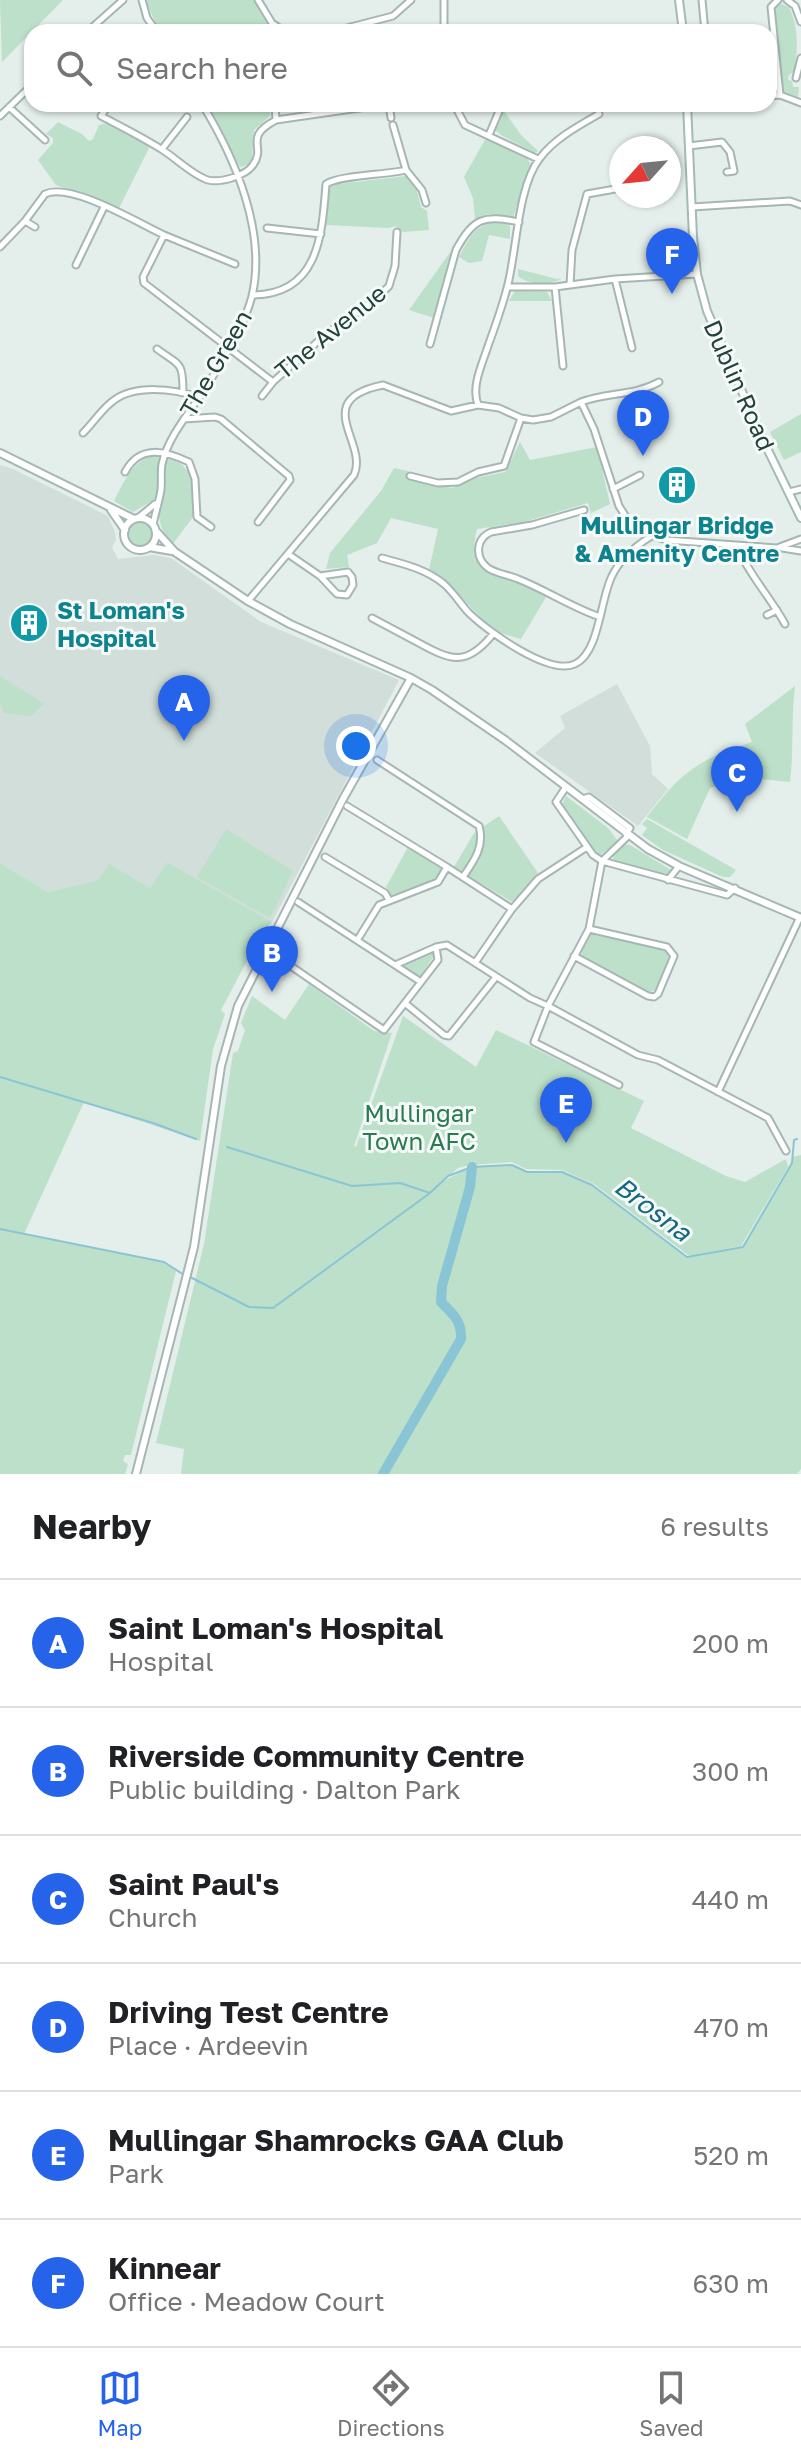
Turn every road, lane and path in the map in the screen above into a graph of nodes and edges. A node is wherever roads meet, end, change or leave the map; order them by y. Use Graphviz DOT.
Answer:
graph roads {
  1 [pos="123,0"];
  2 [pos="142,0"];
  3 [pos="258,0"];
  4 [pos="411,0"];
  5 [pos="444,0"];
  6 [pos="679,0"];
  7 [pos="702,0"];
  8 [pos="778,0"];
  9 [pos="787,0"];
  10 [pos="801,22"];
  11 [pos="96,24"];
  12 [pos="151,24"];
  13 [pos="273,24"];
  14 [pos="362,24"];
  15 [pos="444,24"];
  16 [pos="682,24"];
  17 [pos="704,24"];
  18 [pos="773,24"];
  19 [pos="801,58"];
  20 [pos="777,66"];
  21 [pos="796,78"];
  22 [pos="24,93"];
  23 [pos="777,95"];
  24 [pos="780,95"];
  25 [pos="801,103"];
  26 [pos="9,107"];
  27 [pos="104,112"];
  28 [pos="206,112"];
  29 [pos="276,112"];
  30 [pos="332,112"];
  31 [pos="390,112"];
  32 [pos="458,112"];
  33 [pos="499,112"];
  34 [pos="687,112"];
  35 [pos="599,114"];
  36 [pos="0,116"];
  37 [pos="187,117"];
  38 [pos="276,120"];
  39 [pos="489,135"];
  40 [pos="45,140"];
  41 [pos="689,146"];
  42 [pos="162,149"];
  43 [pos="538,159"];
  44 [pos="406,170"];
  45 [pos="727,172"];
  46 [pos="238,175"];
  47 [pos="609,190"];
  48 [pos="426,203"];
  49 [pos="801,205"];
  50 [pos="104,207"];
  51 [pos="692,207"];
  52 [pos="25,221"];
  53 [pos="519,222"];
  54 [pos="35,227"];
  55 [pos="267,228"];
  56 [pos="397,232"];
  57 [pos="321,234"];
  58 [pos="164,235"];
  59 [pos="0,247"];
  60 [pos="235,264"];
  61 [pos="76,265"];
  62 [pos="697,274"];
  63 [pos="615,279"];
  64 [pos="570,285"];
  65 [pos="508,287"];
  66 [pos="555,287"];
  67 [pos="252,295"];
  68 [pos="430,344"];
  69 [pos="632,348"];
  70 [pos="157,349"];
  71 [pos="228,349"];
  72 [pos="563,366"];
  73 [pos="273,382"];
  74 [pos="659,382"];
  75 [pos="183,392"];
  76 [pos="262,396"];
  77 [pos="198,397"];
  78 [pos="581,402"];
  79 [pos="478,405"];
  80 [pos="521,418"];
  81 [pos="183,419"];
  82 [pos="83,433"];
  83 [pos="167,452"];
  84 [pos="0,453"];
  85 [pos="125,472"];
  86 [pos="640,475"];
  87 [pos="410,476"];
  88 [pos="613,489"];
  89 [pos="801,489"];
  90 [pos="789,492"];
  91 [pos="158,502"];
  92 [pos="110,508"];
  93 [pos="584,510"];
  94 [pos="801,518"];
  95 [pos="136,519"];
  96 [pos="258,522"];
  97 [pos="211,527"];
  98 [pos="155,528"];
  99 [pos="125,530"];
  100 [pos="651,536"];
  101 [pos="801,539"];
  102 [pos="737,546"];
  103 [pos="149,547"];
  104 [pos="777,548"];
  105 [pos="801,551"];
  106 [pos="175,552"];
  107 [pos="288,554"];
  108 [pos="382,558"];
  109 [pos="320,576"];
  110 [pos="248,601"];
  111 [pos="777,610"];
  112 [pos="767,615"];
  113 [pos="600,617"];
  114 [pos="372,618"];
  115 [pos="785,624"];
  116 [pos="493,634"];
  117 [pos="411,678"];
  118 [pos="377,760"];
  119 [pos="566,787"];
  120 [pos="347,806"];
  121 [pos="627,835"];
  122 [pos="587,847"];
  123 [pos="325,857"];
  124 [pos="602,861"];
  125 [pos="679,866"];
  126 [pos="447,867"];
  127 [pos="463,877"];
  128 [pos="668,880"];
  129 [pos="735,888"];
  130 [pos="389,900"];
  131 [pos="298,902"];
  132 [pos="512,909"];
  133 [pos="800,917"];
  134 [pos="589,929"];
  135 [pos="358,939"];
  136 [pos="436,947"];
  137 [pos="265,948"];
  138 [pos="574,956"];
  139 [pos="475,963"];
  140 [pos="395,965"];
  141 [pos="496,977"];
  142 [pos="421,982"];
  143 [pos="406,1004"];
  144 [pos="548,1006"];
  145 [pos="619,1085"];
  146 [pos="718,1092"];
  147 [pos="786,1151"];
  148 [pos="136,1474"];
  1 -- 11 [label="street"];
  2 -- 12 [label="street"];
  3 -- 13 [label="street"];
  4 -- 14 [label="street"];
  5 -- 15 [label="street"];
  6 -- 16 [label="street"];
  7 -- 17 [label="street"];
  8 -- 18 [label="street"];
  9 -- 10 [label="street"];
  19 -- 21 [label="street"];
  20 -- 24 [label="street"];
  22 -- 26 [label="street"];
  23 -- 24 [label="street"];
  24 -- 25 [label="street"];
  26 -- 36 [label="street"];
  26 -- 40 [label="street"];
  27 -- 42 [label="street"];
  28 -- 46 [label="street, The Green"];
  29 -- 38 [label="street"];
  30 -- 38 [label="street"];
  31 -- 44 [label="street"];
  32 -- 39 [label="street"];
  33 -- 39 [label="street"];
  34 -- 41 [label="street, Dublin Road"];
  35 -- 43 [label="street"];
  37 -- 42 [label="street"];
  38 -- 46 [label="street"];
  39 -- 43 [label="street"];
  41 -- 45 [label="street"];
  41 -- 51 [label="street, Dublin Road"];
  42 -- 46 [label="street"];
  43 -- 53 [label="street"];
  44 -- 48 [label="street"];
  44 -- 57 [label="street"];
  46 -- 67 [label="street, The Green"];
  47 -- 64 [label="street"];
  49 -- 51 [label="street"];
  50 -- 52 [label="street"];
  50 -- 58 [label="street"];
  50 -- 61 [label="street"];
  51 -- 62 [label="street, Dublin Road"];
  52 -- 54 [label="street"];
  52 -- 59 [label="street"];
  53 -- 65 [label="street"];
  53 -- 68 [label="street"];
  55 -- 57 [label="street"];
  56 -- 73 [label="street, The Avenue"];
  57 -- 67 [label="street"];
  58 -- 60 [label="street"];
  58 -- 71 [label="street, The Avenue"];
  62 -- 63 [label="street"];
  62 -- 90 [label="street, Dublin Road"];
  63 -- 64 [label="street"];
  63 -- 69 [label="street"];
  64 -- 66 [label="street"];
  65 -- 66 [label="street"];
  65 -- 79 [label="street"];
  66 -- 72 [label="street"];
  67 -- 71 [label="street, The Green"];
  70 -- 75 [label="street"];
  71 -- 73 [label="street, The Avenue"];
  71 -- 77 [label="street, The Green"];
  73 -- 76 [label="street"];
  74 -- 78 [label="street"];
  75 -- 77 [label="street"];
  75 -- 82 [label="street"];
  77 -- 81 [label="street, The Green"];
  78 -- 80 [label="street"];
  78 -- 88 [label="street"];
  79 -- 80 [label="street"];
  79 -- 107 [label="street"];
  80 -- 87 [label="street"];
  81 -- 83 [label="street, The Green"];
  81 -- 96 [label="street"];
  83 -- 85 [label="street"];
  83 -- 91 [label="street, The Green"];
  83 -- 97 [label="street"];
  84 -- 92 [label="street"];
  86 -- 88 [label="street"];
  88 -- 100 [label="street"];
  89 -- 90 [label="street"];
  90 -- 94 [label="street, Dublin Road"];
  91 -- 95 [label="street"];
  91 -- 98 [label="street, The Green"];
  92 -- 95 [label="street"];
  92 -- 99 [label="street"];
  93 -- 113 [label="street"];
  95 -- 98 [label="street"];
  95 -- 99 [label="street"];
  98 -- 103 [label="street"];
  98 -- 106 [label="street"];
  99 -- 103 [label="street"];
  100 -- 102 [label="street"];
  100 -- 113 [label="street"];
  101 -- 104 [label="street"];
  102 -- 104 [label="street"];
  102 -- 111 [label="street"];
  103 -- 106 [label="street"];
  104 -- 105 [label="street"];
  106 -- 110 [label="street"];
  107 -- 109 [label="street"];
  107 -- 110 [label="street"];
  108 -- 116 [label="street"];
  109 -- 109 [label="street"];
  110 -- 117 [label="street"];
  111 -- 112 [label="street"];
  111 -- 115 [label="street"];
  113 -- 116 [label="street"];
  114 -- 116 [label="street"];
  117 -- 119 [label="street"];
  117 -- 137 [label="street"];
  118 -- 127 [label="street"];
  119 -- 121 [label="street"];
  119 -- 122 [label="street"];
  120 -- 126 [label="street"];
  121 -- 124 [label="street"];
  121 -- 125 [label="street"];
  122 -- 124 [label="street"];
  122 -- 132 [label="street"];
  123 -- 130 [label="street"];
  124 -- 128 [label="street"];
  124 -- 134 [label="street"];
  125 -- 128 [label="street"];
  125 -- 129 [label="street"];
  126 -- 127 [label="street"];
  126 -- 130 [label="street"];
  127 -- 132 [label="street"];
  128 -- 129 [label="street"];
  129 -- 133 [label="street"];
  130 -- 135 [label="street"];
  131 -- 135 [label="street"];
  132 -- 139 [label="street"];
  133 -- 146 [label="street"];
  134 -- 138 [label="street"];
  134 -- 138 [label="street"];
  135 -- 140 [label="street"];
  136 -- 139 [label="street"];
  136 -- 140 [label="street"];
  136 -- 142 [label="street"];
  137 -- 143 [label="street"];
  137 -- 148 [label="street"];
  138 -- 144 [label="street"];
  139 -- 141 [label="street"];
  140 -- 142 [label="street"];
  141 -- 143 [label="street"];
  141 -- 144 [label="street"];
  142 -- 143 [label="street"];
  144 -- 145 [label="street"];
  144 -- 146 [label="street"];
  146 -- 147 [label="street"];
}
